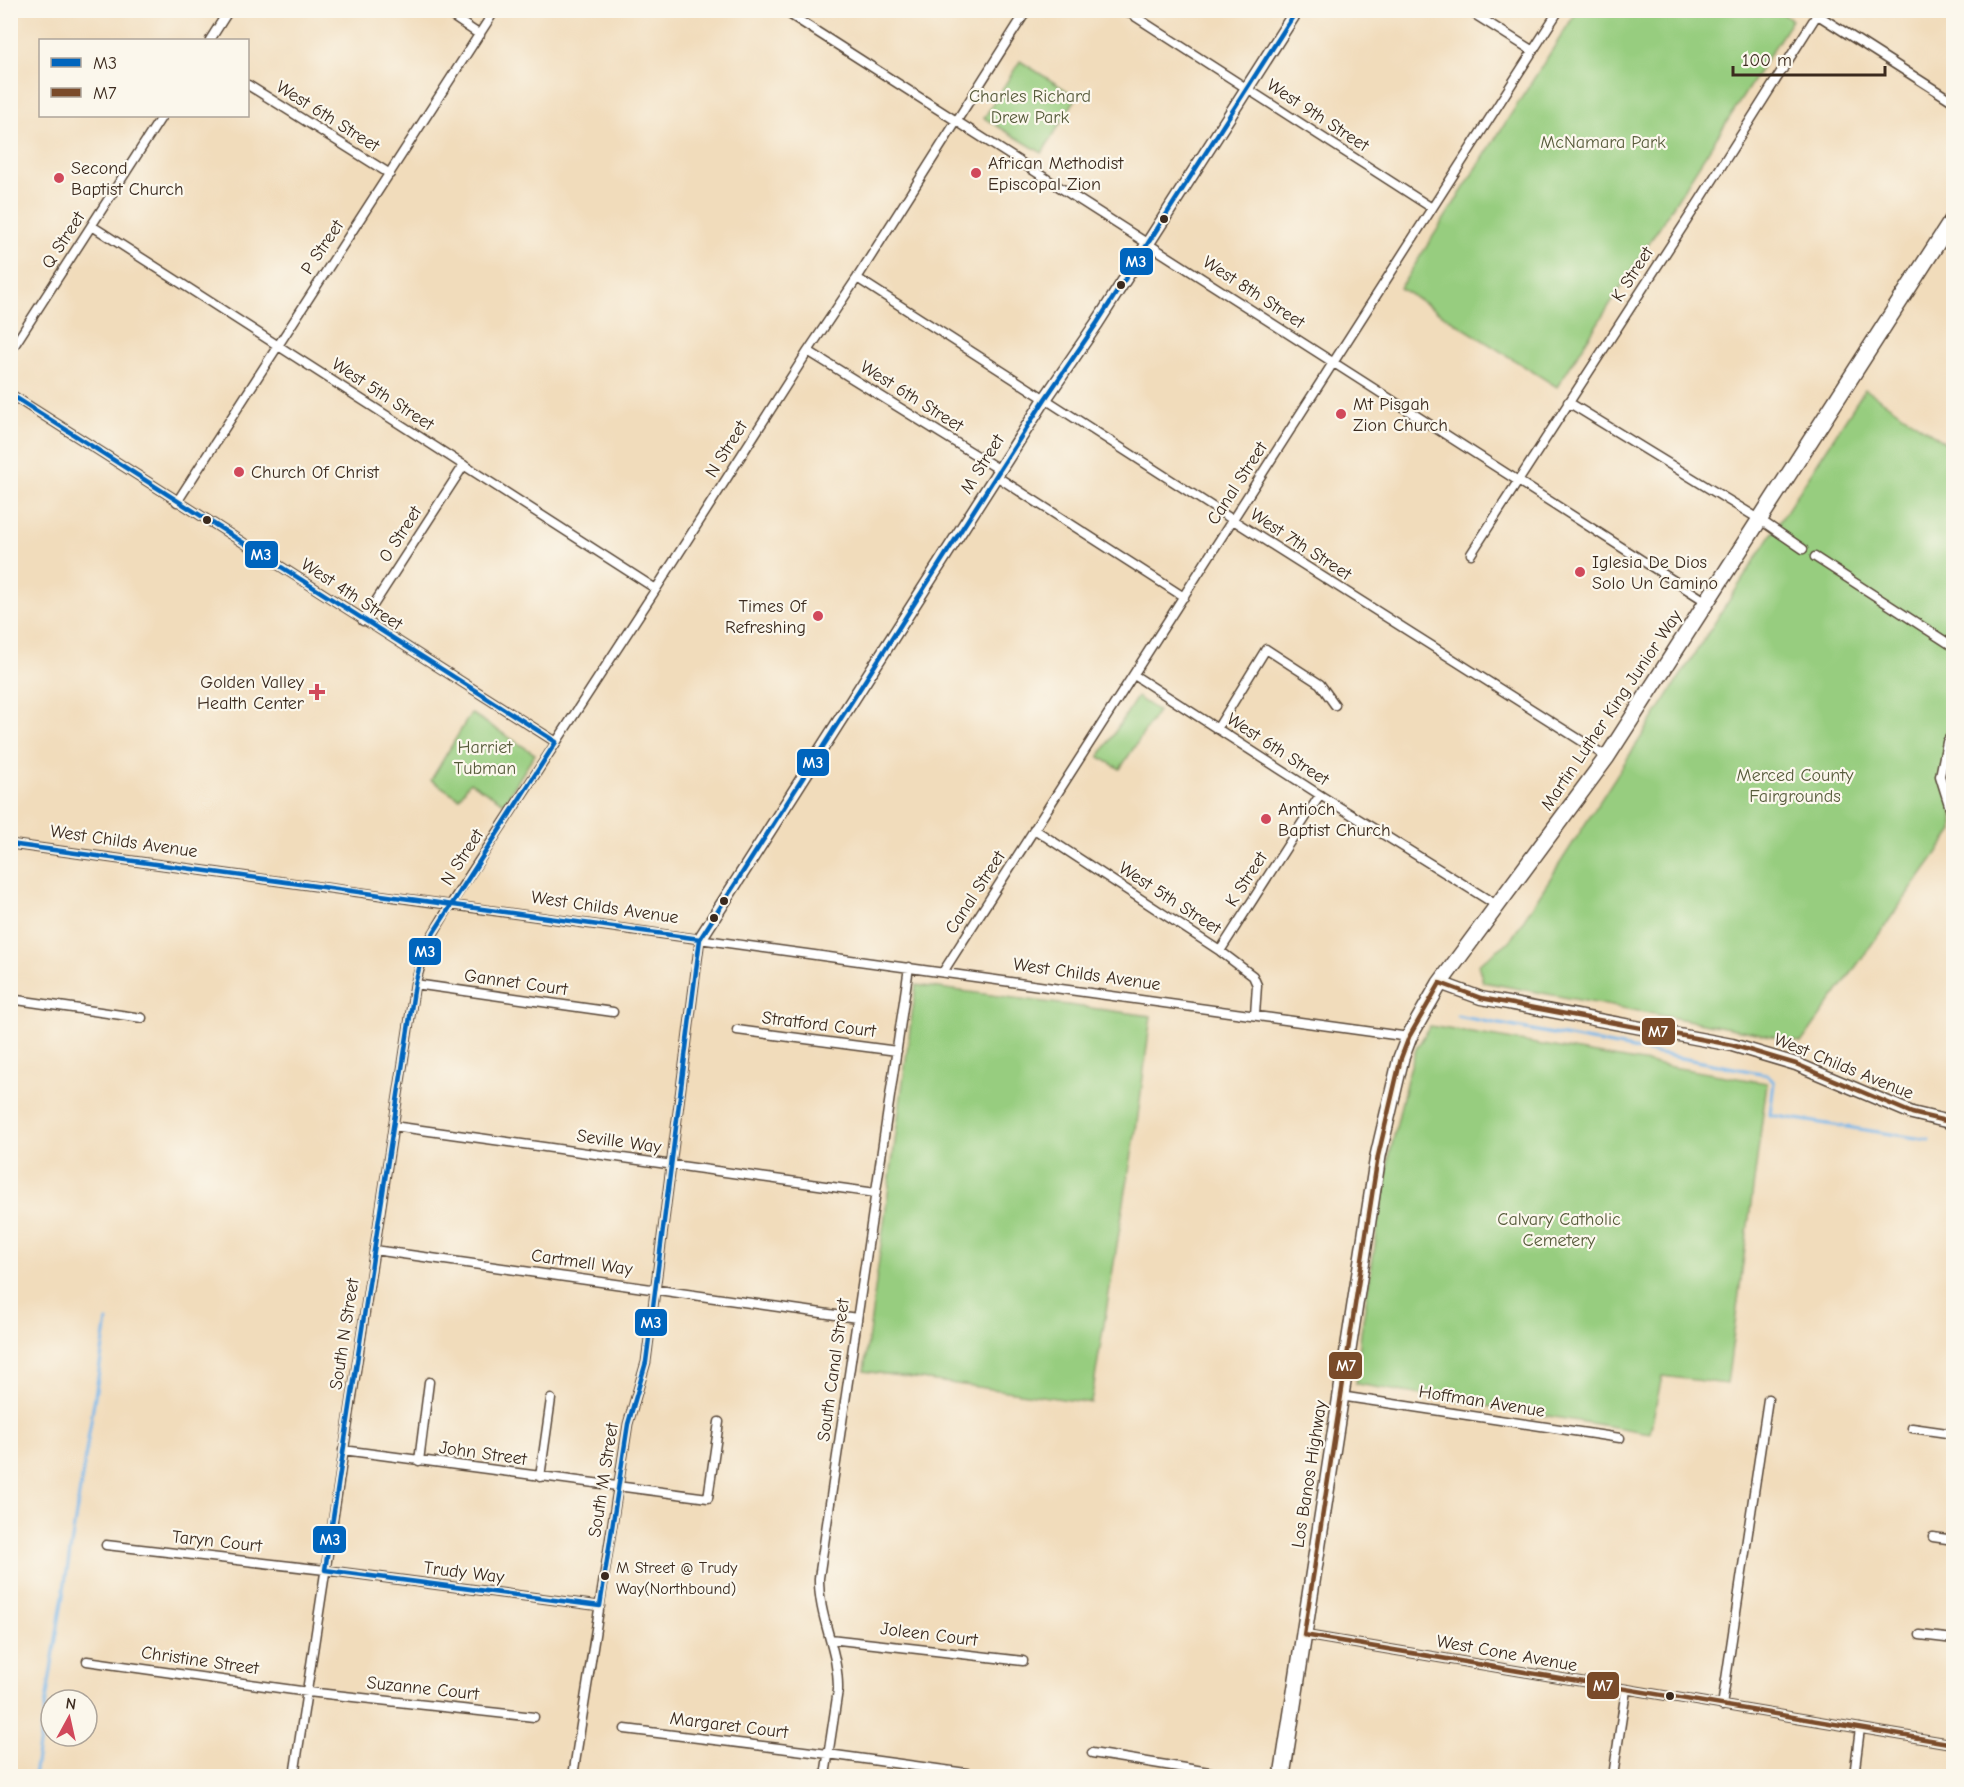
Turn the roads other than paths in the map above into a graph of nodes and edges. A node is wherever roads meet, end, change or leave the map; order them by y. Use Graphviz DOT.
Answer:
graph roads {
  1 [pos="230,10"];
  2 [pos="443,10"];
  3 [pos="495,10"];
  4 [pos="783,10"];
  5 [pos="1027,10"];
  6 [pos="1125,10"];
  7 [pos="1297,10"];
  8 [pos="1468,10"];
  9 [pos="1559,10"];
  10 [pos="1816,12"];
  11 [pos="480,34"];
  12 [pos="211,39"];
  13 [pos="1533,51"];
  14 [pos="249,86"];
  15 [pos="1247,89"];
  16 [pos="1953,102"];
  17 [pos="161,117"];
  18 [pos="957,122"];
  19 [pos="390,174"];
  20 [pos="1432,208"];
  21 [pos="1953,217"];
  22 [pos="92,226"];
  23 [pos="1148,244"];
  24 [pos="857,278"];
  25 [pos="277,345"];
  26 [pos="808,351"];
  27 [pos="10,352"];
  28 [pos="1333,363"];
  29 [pos="10,394"];
  30 [pos="1045,399"];
  31 [pos="1568,402"];
  32 [pos="465,465"];
  33 [pos="998,473"];
  34 [pos="1517,481"];
  35 [pos="177,502"];
  36 [pos="1759,519"];
  37 [pos="1233,520"];
  38 [pos="1803,549"];
  39 [pos="1471,554"];
  40 [pos="1815,557"];
  41 [pos="656,589"];
  42 [pos="1184,597"];
  43 [pos="1707,602"];
  44 [pos="363,621"];
  45 [pos="1953,647"];
  46 [pos="1134,675"];
  47 [pos="1335,705"];
  48 [pos="1217,729"];
  49 [pos="1953,730"];
  50 [pos="556,742"];
  51 [pos="1607,757"];
  52 [pos="1320,795"];
  53 [pos="1953,821"];
  54 [pos="1034,830"];
  55 [pos="10,844"];
  56 [pos="451,904"];
  57 [pos="1498,906"];
  58 [pos="700,939"];
  59 [pos="1220,951"];
  60 [pos="909,967"];
  61 [pos="943,972"];
  62 [pos="1440,983"];
  63 [pos="416,984"];
  64 [pos="10,999"];
  65 [pos="613,1012"];
  66 [pos="1255,1015"];
  67 [pos="142,1018"];
  68 [pos="737,1030"];
  69 [pos="1409,1037"];
  70 [pos="897,1051"];
  71 [pos="1953,1123"];
  72 [pos="393,1126"];
  73 [pos="670,1165"];
  74 [pos="876,1193"];
  75 [pos="374,1250"];
  76 [pos="655,1289"];
  77 [pos="857,1318"];
  78 [pos="429,1382"];
  79 [pos="1340,1396"];
  80 [pos="551,1399"];
  81 [pos="1768,1399"];
  82 [pos="719,1422"];
  83 [pos="1912,1428"];
  84 [pos="1953,1434"];
  85 [pos="1620,1438"];
  86 [pos="343,1450"];
  87 [pos="419,1461"];
  88 [pos="540,1477"];
  89 [pos="618,1487"];
  90 [pos="1933,1537"];
  91 [pos="1953,1540"];
  92 [pos="106,1545"];
  93 [pos="325,1570"];
  94 [pos="600,1606"];
  95 [pos="1304,1635"];
  96 [pos="1920,1635"];
  97 [pos="830,1639"];
  98 [pos="1953,1640"];
  99 [pos="87,1661"];
  100 [pos="1023,1661"];
  101 [pos="1626,1690"];
  102 [pos="308,1692"];
  103 [pos="1722,1706"];
  104 [pos="534,1717"];
  105 [pos="1860,1728"];
  106 [pos="625,1729"];
  107 [pos="1953,1744"];
  108 [pos="1092,1753"];
  109 [pos="828,1754"];
  110 [pos="294,1776"];
  111 [pos="573,1776"];
  112 [pos="825,1776"];
  113 [pos="988,1776"];
  114 [pos="1234,1776"];
  115 [pos="1282,1776"];
  116 [pos="1613,1776"];
  117 [pos="1854,1776"];
  1 -- 12 [label="street"];
  2 -- 11 [label="street"];
  3 -- 11 [label="street, P Street"];
  4 -- 18 [label="street, West 8th Street"];
  5 -- 18 [label="street, N Street"];
  6 -- 15 [label="street, West 9th Street"];
  7 -- 15 [label="street, M Street"];
  8 -- 13 [label="street"];
  9 -- 13 [label="street, Canal Street"];
  10 -- 16 [label="street"];
  10 -- 31 [label="street, K Street"];
  11 -- 19 [label="street, P Street"];
  13 -- 20 [label="street, Canal Street"];
  14 -- 19 [label="street, West 6th Street"];
  15 -- 20 [label="street, West 9th Street"];
  15 -- 23 [label="street, M Street"];
  17 -- 22 [label="street, Q Street"];
  18 -- 23 [label="street, West 8th Street"];
  18 -- 24 [label="street, N Street"];
  19 -- 25 [label="street, P Street"];
  20 -- 28 [label="street, Canal Street"];
  21 -- 36 [label="highway, Martin Luther King Junior Way"];
  22 -- 25 [label="street, West 5th Street"];
  22 -- 27 [label="street, Q Street"];
  23 -- 28 [label="street, West 8th Street"];
  23 -- 30 [label="street, M Street"];
  24 -- 26 [label="street, N Street"];
  24 -- 30 [label="street, West 7th Street"];
  25 -- 32 [label="street, West 5th Street"];
  25 -- 35 [label="street, P Street"];
  26 -- 33 [label="street, West 6th Street"];
  26 -- 41 [label="street, N Street"];
  28 -- 34 [label="street, West 8th Street"];
  28 -- 37 [label="street, Canal Street"];
  29 -- 35 [label="street, West 4th Street"];
  30 -- 33 [label="street, M Street"];
  30 -- 37 [label="street, West 7th Street"];
  31 -- 34 [label="street, K Street"];
  31 -- 36 [label="street"];
  32 -- 41 [label="street, West 5th Street"];
  32 -- 44 [label="street, O Street"];
  33 -- 42 [label="street, West 6th Street"];
  33 -- 58 [label="street, M Street"];
  34 -- 39 [label="street, K Street"];
  34 -- 43 [label="street, West 8th Street"];
  35 -- 44 [label="street, West 4th Street"];
  36 -- 38 [label="street"];
  36 -- 43 [label="highway, Martin Luther King Junior Way"];
  37 -- 42 [label="street, Canal Street"];
  37 -- 51 [label="street, West 7th Street"];
  40 -- 45 [label="street"];
  41 -- 50 [label="street, N Street"];
  42 -- 46 [label="street, Canal Street"];
  43 -- 51 [label="highway, Martin Luther King Junior Way"];
  44 -- 50 [label="street, West 4th Street"];
  46 -- 48 [label="street, West 6th Street"];
  46 -- 54 [label="street, Canal Street"];
  47 -- 48 [label="street"];
  48 -- 52 [label="street, West 6th Street"];
  49 -- 53 [label="street"];
  50 -- 56 [label="street, N Street"];
  51 -- 57 [label="highway, Martin Luther King Junior Way"];
  52 -- 57 [label="street, West 6th Street"];
  52 -- 59 [label="street, K Street"];
  54 -- 59 [label="street, West 5th Street"];
  54 -- 61 [label="street, Canal Street"];
  55 -- 56 [label="street, West Childs Avenue"];
  56 -- 58 [label="street, West Childs Avenue"];
  56 -- 63 [label="street, South N Street"];
  57 -- 62 [label="highway, Martin Luther King Junior Way"];
  58 -- 60 [label="street, West Childs Avenue"];
  58 -- 73 [label="street, South M Street"];
  59 -- 66 [label="street, West 5th Street"];
  60 -- 61 [label="street, West Childs Avenue"];
  60 -- 70 [label="street, South Canal Street"];
  61 -- 66 [label="street, West Childs Avenue"];
  62 -- 69 [label="highway, Martin Luther King Junior Way"];
  62 -- 71 [label="street, West Childs Avenue"];
  63 -- 65 [label="street, Gannet Court"];
  63 -- 72 [label="street, South N Street"];
  64 -- 67 [label="street"];
  66 -- 69 [label="street, West Childs Avenue"];
  68 -- 70 [label="street, Stratford Court"];
  69 -- 79 [label="highway, Los Banos Highway"];
  70 -- 74 [label="street, South Canal Street"];
  72 -- 73 [label="street, Seville Way"];
  72 -- 75 [label="street, South N Street"];
  73 -- 74 [label="street, Seville Way"];
  73 -- 76 [label="street, South M Street"];
  74 -- 77 [label="street, South Canal Street"];
  75 -- 76 [label="street, Cartmell Way"];
  75 -- 86 [label="street, South N Street"];
  76 -- 77 [label="street, Cartmell Way"];
  76 -- 89 [label="street, South M Street"];
  77 -- 97 [label="street, South Canal Street"];
  78 -- 87 [label="street"];
  79 -- 85 [label="street, Hoffman Avenue"];
  79 -- 95 [label="highway, Los Banos Highway"];
  80 -- 88 [label="street"];
  81 -- 103 [label="street"];
  82 -- 89 [label="street, John Street"];
  83 -- 84 [label="street"];
  86 -- 87 [label="street, John Street"];
  86 -- 93 [label="street, South N Street"];
  87 -- 88 [label="street, John Street"];
  88 -- 89 [label="street, John Street"];
  89 -- 94 [label="street, South M Street"];
  90 -- 91 [label="street"];
  92 -- 93 [label="street, Taryn Court"];
  93 -- 94 [label="street, Trudy Way"];
  93 -- 102 [label="street, South N Street"];
  94 -- 111 [label="street, South M Street"];
  95 -- 101 [label="street, West Cone Avenue"];
  95 -- 115 [label="highway, Los Banos Highway"];
  96 -- 98 [label="street"];
  97 -- 100 [label="street, Joleen Court"];
  97 -- 109 [label="street, South Canal Street"];
  99 -- 102 [label="street, Christine Street"];
  101 -- 103 [label="street, West Cone Avenue"];
  101 -- 116 [label="street"];
  102 -- 104 [label="street, Suzanne Court"];
  102 -- 110 [label="street, South N Street"];
  103 -- 105 [label="street, West Cone Avenue"];
  105 -- 107 [label="street, West Cone Avenue"];
  105 -- 117 [label="street"];
  106 -- 109 [label="street, Margaret Court"];
  108 -- 114 [label="street"];
  109 -- 112 [label="street, South Canal Street"];
  109 -- 113 [label="street, Margaret Court"];
}
